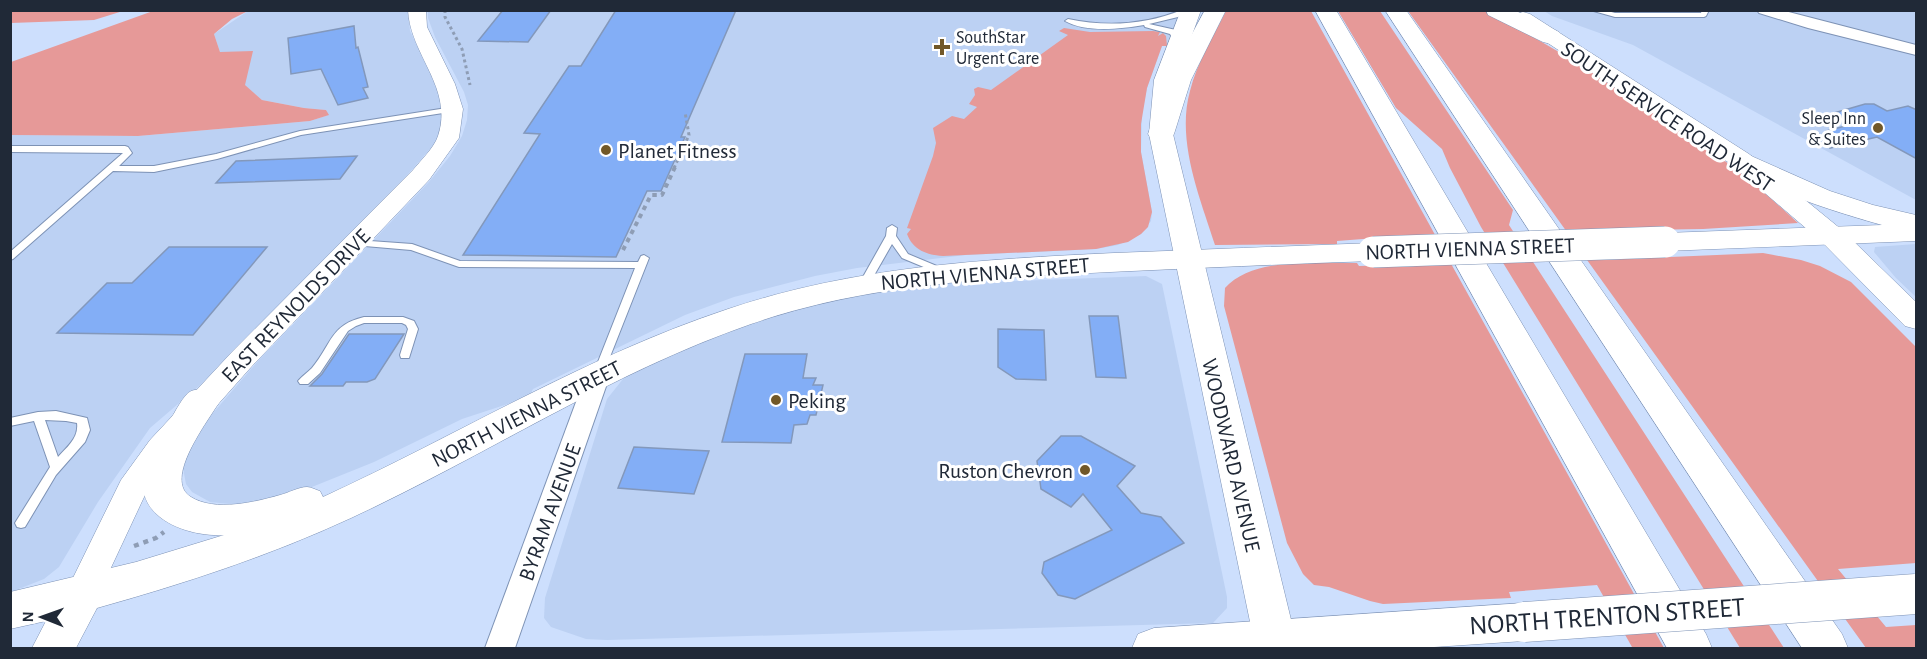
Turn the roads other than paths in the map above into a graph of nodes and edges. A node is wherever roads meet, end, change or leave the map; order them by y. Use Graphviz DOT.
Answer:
graph roads {
  1 [pos="417,10"];
  2 [pos="1190,10"];
  3 [pos="1215,10"];
  4 [pos="1325,10"];
  5 [pos="1395,10"];
  6 [pos="1496,10"];
  7 [pos="1511,10"];
  8 [pos="1593,10"];
  9 [pos="1706,10"];
  10 [pos="1764,10"];
  11 [pos="1068,21"];
  12 [pos="1129,24"];
  13 [pos="1551,37"];
  14 [pos="1180,43"];
  15 [pos="1917,50"];
  16 [pos="453,109"];
  17 [pos="1161,134"];
  18 [pos="10,149"];
  19 [pos="1740,159"];
  20 [pos="111,168"];
  21 [pos="1917,223"];
  22 [pos="1917,232"];
  23 [pos="1832,236"];
  24 [pos="354,243"];
  25 [pos="10,257"];
  26 [pos="1187,259"];
  27 [pos="944,272"];
  28 [pos="864,284"];
  29 [pos="1917,318"];
  30 [pos="405,355"];
  31 [pos="597,375"];
  32 [pos="304,381"];
  33 [pos="202,401"];
  34 [pos="38,416"];
  35 [pos="10,422"];
  36 [pos="495,429"];
  37 [pos="56,468"];
  38 [pos="21,523"];
  39 [pos="82,594"];
  40 [pos="1917,594"];
  41 [pos="10,611"];
  42 [pos="1278,645"];
  43 [pos="54,648"];
  44 [pos="500,648"];
  45 [pos="1154,648"];
  46 [pos="1690,648"];
  47 [pos="1826,648"];
  1 -- 16 [label="street, EAST REYNOLDS DRIVE"];
  2 -- 12 [label="lane"];
  2 -- 14 [label="main road, WOODWARD AVENUE"];
  3 -- 17 [label="highway"];
  4 -- 46 [label="highway"];
  5 -- 47 [label="highway"];
  6 -- 13 [label="highway"];
  7 -- 13 [label="main road, SOUTH SERVICE ROAD WEST"];
  8 -- 9 [label="lane"];
  10 -- 15 [label="street"];
  11 -- 12 [label="lane"];
  12 -- 14 [label="lane"];
  13 -- 19 [label="main road, SOUTH SERVICE ROAD WEST"];
  14 -- 17 [label="main road, WOODWARD AVENUE"];
  16 -- 20 [label="lane"];
  16 -- 24 [label="street, EAST REYNOLDS DRIVE"];
  17 -- 26 [label="main road, WOODWARD AVENUE"];
  18 -- 20 [label="lane"];
  19 -- 21 [label="highway"];
  19 -- 23 [label="main road, SOUTH SERVICE ROAD WEST"];
  20 -- 25 [label="lane"];
  22 -- 23 [label="highway, NORTH VIENNA STREET"];
  23 -- 26 [label="highway, NORTH VIENNA STREET, bridge"];
  23 -- 29 [label="main road, SOUTH SERVICE ROAD WEST"];
  24 -- 31 [label="lane"];
  24 -- 33 [label="street, EAST REYNOLDS DRIVE"];
  26 -- 27 [label="highway, NORTH VIENNA STREET"];
  26 -- 42 [label="main road, WOODWARD AVENUE"];
  27 -- 28 [label="highway, NORTH VIENNA STREET"];
  27 -- 28 [label="lane"];
  28 -- 31 [label="highway, NORTH VIENNA STREET"];
  30 -- 32 [label="lane"];
  31 -- 36 [label="highway, NORTH VIENNA STREET"];
  31 -- 44 [label="street, BYRAM AVENUE"];
  33 -- 36 [label="highway"];
  33 -- 39 [label="street, EAST REYNOLDS DRIVE"];
  34 -- 35 [label="lane"];
  34 -- 37 [label="lane"];
  34 -- 37 [label="lane"];
  36 -- 39 [label="highway, NORTH VIENNA STREET"];
  37 -- 38 [label="lane"];
  39 -- 41 [label="highway, NORTH VIENNA STREET"];
  39 -- 43 [label="highway"];
  40 -- 42 [label="highway, NORTH TRENTON STREET, bridge"];
  42 -- 45 [label="highway, NORTH TRENTON STREET"];
}
